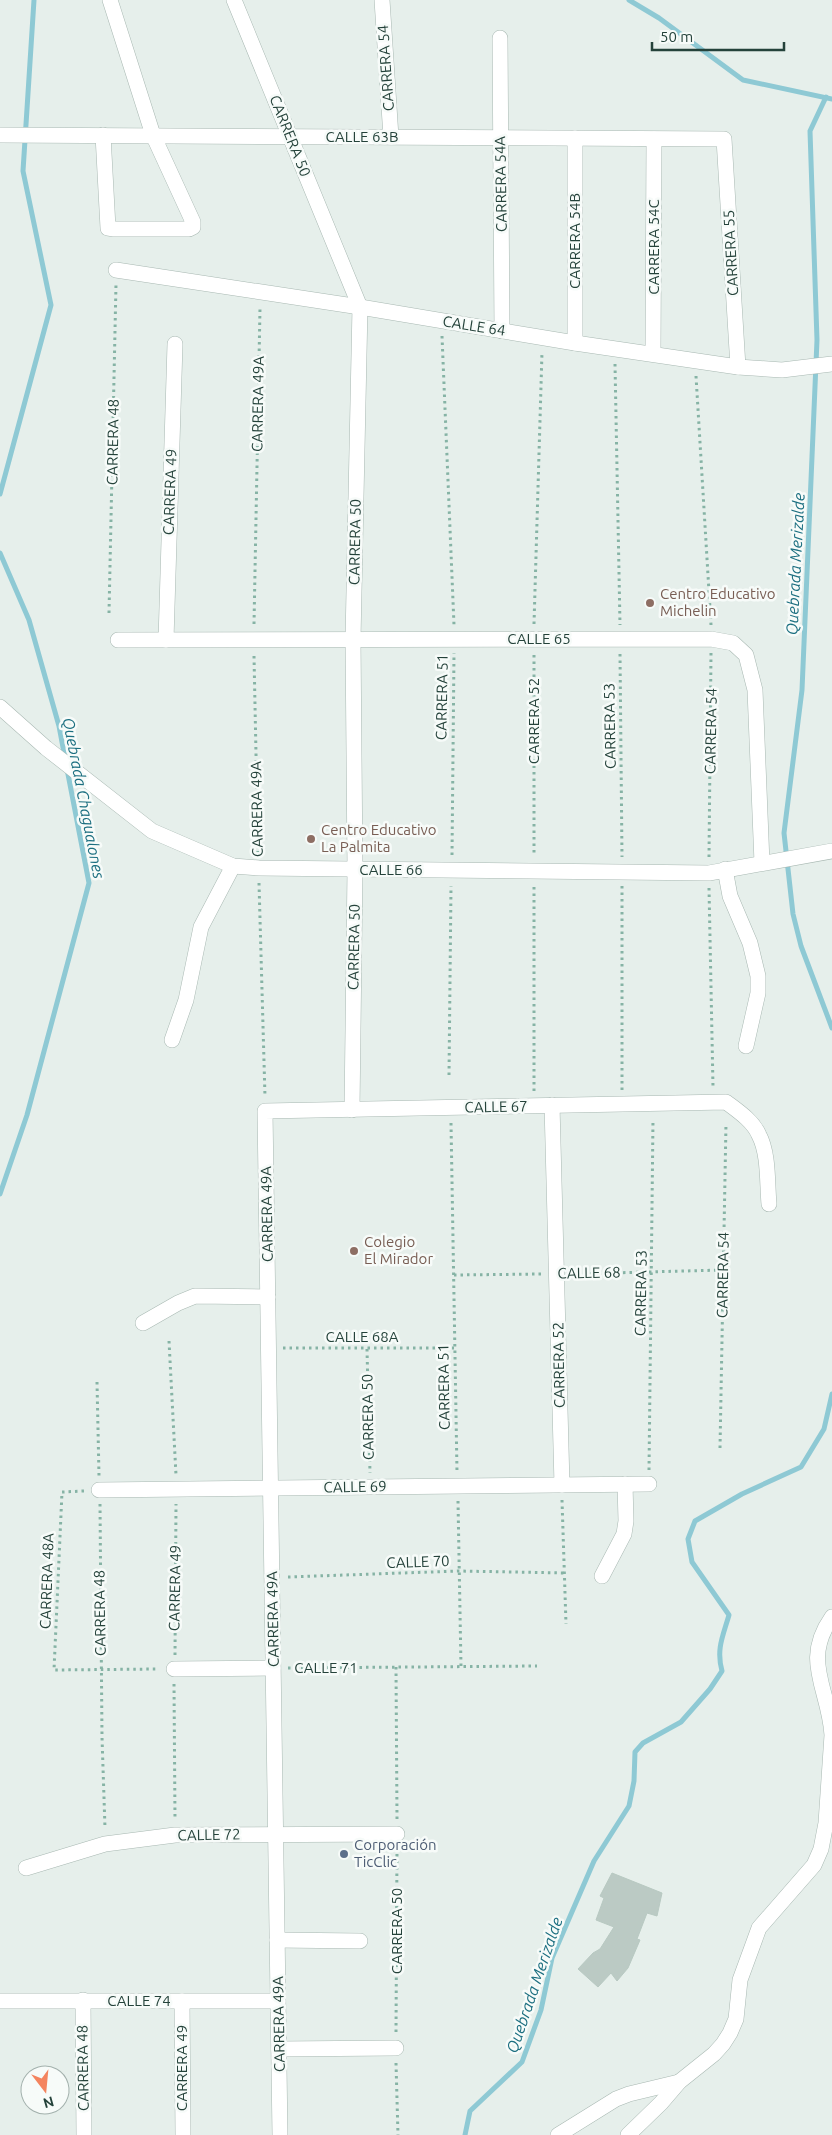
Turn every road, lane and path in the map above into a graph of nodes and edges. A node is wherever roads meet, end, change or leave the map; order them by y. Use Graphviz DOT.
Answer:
graph roads {
  1 [pos="110,0"];
  2 [pos="234,0"];
  3 [pos="382,0"];
  4 [pos="500,38"];
  5 [pos="7,135"];
  6 [pos="103,135"];
  7 [pos="153,135"];
  8 [pos="289,136"];
  9 [pos="391,137"];
  10 [pos="500,138"];
  11 [pos="575,138"];
  12 [pos="654,139"];
  13 [pos="724,140"];
  14 [pos="116,270"];
  15 [pos="260,292"];
  16 [pos="360,307"];
  17 [pos="441,321"];
  18 [pos="502,330"];
  19 [pos="542,337"];
  20 [pos="575,343"];
  21 [pos="174,344"];
  22 [pos="615,348"];
  23 [pos="653,354"];
  24 [pos="695,361"];
  25 [pos="830,365"];
  26 [pos="738,367"];
  27 [pos="109,613"];
  28 [pos="254,639"];
  29 [pos="353,639"];
  30 [pos="454,639"];
  31 [pos="534,639"];
  32 [pos="620,639"];
  33 [pos="712,639"];
  34 [pos="118,640"];
  35 [pos="166,640"];
  36 [pos="0,707"];
  37 [pos="832,851"];
  38 [pos="763,862"];
  39 [pos="233,866"];
  40 [pos="259,868"];
  41 [pos="726,869"];
  42 [pos="355,870"];
  43 [pos="451,870"];
  44 [pos="534,871"];
  45 [pos="622,872"];
  46 [pos="709,873"];
  47 [pos="172,1040"];
  48 [pos="746,1046"];
  49 [pos="449,1075"];
  50 [pos="720,1102"];
  51 [pos="653,1103"];
  52 [pos="622,1104"];
  53 [pos="534,1106"];
  54 [pos="552,1106"];
  55 [pos="451,1108"];
  56 [pos="352,1110"];
  57 [pos="265,1111"];
  58 [pos="769,1204"];
  59 [pos="723,1270"];
  60 [pos="653,1272"];
  61 [pos="556,1274"];
  62 [pos="454,1275"];
  63 [pos="268,1297"];
  64 [pos="143,1323"];
  65 [pos="168,1341"];
  66 [pos="269,1348"];
  67 [pos="367,1348"];
  68 [pos="454,1348"];
  69 [pos="97,1382"];
  70 [pos="720,1448"];
  71 [pos="625,1484"];
  72 [pos="649,1484"];
  73 [pos="562,1485"];
  74 [pos="370,1486"];
  75 [pos="458,1486"];
  76 [pos="100,1490"];
  77 [pos="271,1490"];
  78 [pos="177,1491"];
  79 [pos="459,1571"];
  80 [pos="564,1573"];
  81 [pos="602,1576"];
  82 [pos="272,1578"];
  83 [pos="832,1617"];
  84 [pos="566,1624"];
  85 [pos="537,1666"];
  86 [pos="396,1667"];
  87 [pos="461,1667"];
  88 [pos="273,1668"];
  89 [pos="174,1669"];
  90 [pos="101,1670"];
  91 [pos="397,1834"];
  92 [pos="276,1835"];
  93 [pos="175,1836"];
  94 [pos="105,1844"];
  95 [pos="26,1868"];
  96 [pos="277,1940"];
  97 [pos="360,1941"];
  98 [pos="82,2000"];
  99 [pos="0,2001"];
  100 [pos="182,2001"];
  101 [pos="278,2001"];
  102 [pos="279,2048"];
  103 [pos="396,2048"];
  104 [pos="679,2082"];
  105 [pos="84,2135"];
  106 [pos="183,2135"];
  107 [pos="280,2135"];
  108 [pos="398,2135"];
  109 [pos="558,2135"];
  110 [pos="628,2135"];
  1 -- 7 [label="street"];
  2 -- 8 [label="street, CARRERA 50"];
  3 -- 9 [label="street, CARRERA 54"];
  4 -- 10 [label="street, CARRERA 54A"];
  5 -- 6 [label="street, CALLE 63B"];
  6 -- 7 [label="street, CALLE 63B"];
  6 -- 7 [label="street"];
  7 -- 8 [label="street, CALLE 63B"];
  8 -- 9 [label="street, CALLE 63B"];
  8 -- 16 [label="street, CARRERA 50"];
  9 -- 10 [label="street, CALLE 63B"];
  10 -- 11 [label="street, CALLE 63B"];
  10 -- 18 [label="street, CARRERA 54A"];
  11 -- 12 [label="street, CALLE 63B"];
  11 -- 20 [label="street, CARRERA 54B"];
  12 -- 13 [label="street, CALLE 63B"];
  12 -- 23 [label="street, CARRERA 54C"];
  13 -- 26 [label="street, CARRERA 55"];
  14 -- 15 [label="street, CALLE 64"];
  14 -- 27 [label="path, CARRERA 48"];
  15 -- 16 [label="street, CALLE 64"];
  15 -- 28 [label="path, CARRERA 49A"];
  16 -- 17 [label="street, CALLE 64"];
  16 -- 29 [label="street, CARRERA 50"];
  17 -- 18 [label="street, CALLE 64"];
  17 -- 30 [label="path, CARRERA 51"];
  18 -- 19 [label="street, CALLE 64"];
  19 -- 20 [label="street, CALLE 64"];
  19 -- 31 [label="path, CARRERA 52"];
  20 -- 22 [label="street, CALLE 64"];
  21 -- 35 [label="street, CARRERA 49"];
  22 -- 23 [label="street, CALLE 64"];
  22 -- 32 [label="path, CARRERA 53"];
  23 -- 24 [label="street, CALLE 64"];
  24 -- 26 [label="street, CALLE 64"];
  24 -- 33 [label="path, CARRERA 54"];
  25 -- 26 [label="street, CALLE 64"];
  28 -- 29 [label="street, CALLE 65"];
  28 -- 35 [label="street, CALLE 65"];
  28 -- 40 [label="path, CARRERA 49A"];
  29 -- 30 [label="street, CALLE 65"];
  29 -- 42 [label="street, CARRERA 50"];
  30 -- 31 [label="street, CALLE 65"];
  30 -- 43 [label="path, CARRERA 51"];
  31 -- 32 [label="street, CALLE 65"];
  31 -- 44 [label="path, CARRERA 52"];
  32 -- 33 [label="street, CALLE 65"];
  32 -- 45 [label="path, CARRERA 53"];
  33 -- 38 [label="street, CALLE 65"];
  33 -- 46 [label="path, CARRERA 54"];
  34 -- 35 [label="street, CALLE 65"];
  36 -- 39 [label="street, CALLE 66"];
  37 -- 38 [label="street, CALLE 66"];
  38 -- 41 [label="street, CALLE 66"];
  39 -- 40 [label="street, CALLE 66"];
  39 -- 47 [label="street"];
  40 -- 42 [label="street, CALLE 66"];
  40 -- 57 [label="path, CARRERA 49A"];
  41 -- 46 [label="street, CALLE 66"];
  41 -- 48 [label="street"];
  42 -- 43 [label="street, CALLE 66"];
  42 -- 56 [label="street, CARRERA 50"];
  43 -- 44 [label="street, CALLE 66"];
  43 -- 49 [label="path, CARRERA 51"];
  44 -- 45 [label="street, CALLE 66"];
  44 -- 53 [label="path, CARRERA 52"];
  45 -- 46 [label="street, CALLE 66"];
  45 -- 52 [label="path, CARRERA 53"];
  46 -- 50 [label="path, CARRERA 54"];
  50 -- 51 [label="street, CALLE 67"];
  50 -- 58 [label="street"];
  50 -- 59 [label="path, CARRERA 54"];
  51 -- 52 [label="street, CALLE 67"];
  51 -- 60 [label="path, CARRERA 53"];
  52 -- 54 [label="street, CALLE 67"];
  53 -- 54 [label="street, CALLE 67"];
  53 -- 55 [label="street, CALLE 67"];
  54 -- 61 [label="street, CARRERA 52"];
  55 -- 56 [label="street, CALLE 67"];
  55 -- 62 [label="path, CARRERA 51"];
  56 -- 57 [label="street, CALLE 67"];
  57 -- 63 [label="street, CARRERA 49A"];
  59 -- 60 [label="path, CALLE 68"];
  59 -- 70 [label="path, CARRERA 54"];
  60 -- 61 [label="path, CALLE 68"];
  60 -- 72 [label="path, CARRERA 53"];
  61 -- 62 [label="path, CALLE 68"];
  61 -- 73 [label="street, CARRERA 52"];
  62 -- 68 [label="path, CARRERA 51"];
  63 -- 64 [label="street"];
  63 -- 66 [label="street, CARRERA 49A"];
  65 -- 78 [label="path, CARRERA 49"];
  66 -- 67 [label="path, CALLE 68A"];
  66 -- 77 [label="street, CARRERA 49A"];
  67 -- 68 [label="path, CALLE 68A"];
  67 -- 74 [label="path, CARRERA 50"];
  68 -- 75 [label="path, CARRERA 51"];
  69 -- 76 [label="path, CARRERA 48"];
  71 -- 72 [label="street, CALLE 69"];
  71 -- 73 [label="street, CALLE 69"];
  71 -- 81 [label="street"];
  73 -- 75 [label="street, CALLE 69"];
  73 -- 80 [label="path"];
  74 -- 75 [label="street, CALLE 69"];
  74 -- 77 [label="street, CALLE 69"];
  75 -- 79 [label="path, CARRERA 51"];
  76 -- 78 [label="street, CALLE 69"];
  76 -- 90 [label="path, CARRERA 48"];
  76 -- 90 [label="path, CARRERA 48A"];
  77 -- 78 [label="street, CALLE 69"];
  77 -- 82 [label="street, CARRERA 49A"];
  78 -- 89 [label="path, CARRERA 49"];
  79 -- 80 [label="path, CALLE 70"];
  79 -- 82 [label="path, CALLE 70"];
  79 -- 87 [label="path, CARRERA 51"];
  80 -- 84 [label="path"];
  82 -- 88 [label="street, CARRERA 49A"];
  83 -- 104 [label="street"];
  85 -- 87 [label="path, CALLE 71"];
  86 -- 87 [label="path, CALLE 71"];
  86 -- 88 [label="path, CALLE 71"];
  86 -- 91 [label="path, CARRERA 50"];
  88 -- 89 [label="street, CALLE 71"];
  88 -- 92 [label="street, CARRERA 49A"];
  89 -- 90 [label="path"];
  89 -- 93 [label="path, CARRERA 49"];
  90 -- 94 [label="path, CARRERA 48"];
  91 -- 92 [label="street, CALLE 72"];
  91 -- 103 [label="path, CARRERA 50"];
  92 -- 93 [label="street, CALLE 72"];
  92 -- 96 [label="street, CARRERA 49A"];
  93 -- 94 [label="street, CALLE 72"];
  94 -- 95 [label="street, CALLE 72"];
  96 -- 97 [label="street"];
  96 -- 101 [label="street, CARRERA 49A"];
  98 -- 99 [label="street, CALLE 74"];
  98 -- 100 [label="street, CALLE 74"];
  98 -- 105 [label="street, CARRERA 48"];
  100 -- 101 [label="street, CALLE 74"];
  100 -- 106 [label="street, CARRERA 49"];
  101 -- 102 [label="street, CARRERA 49A"];
  102 -- 103 [label="street"];
  102 -- 107 [label="street, CARRERA 49A"];
  103 -- 108 [label="path, CARRERA 50"];
  104 -- 109 [label="street"];
  104 -- 110 [label="street"];
}
